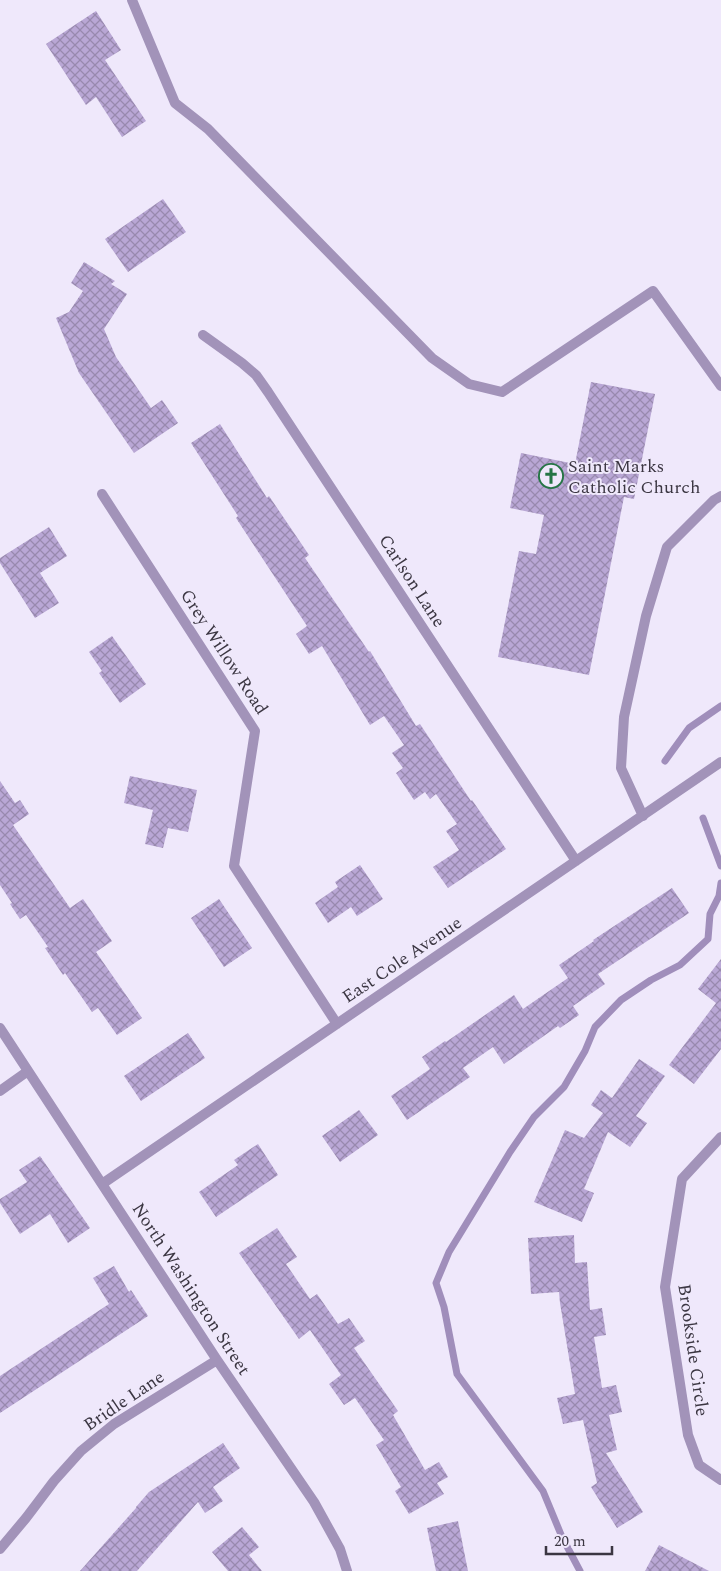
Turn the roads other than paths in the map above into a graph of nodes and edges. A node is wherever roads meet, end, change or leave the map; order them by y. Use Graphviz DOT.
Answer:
graph roads {
  1 [pos="132,0"];
  2 [pos="203,335"];
  3 [pos="721,386"];
  4 [pos="102,494"];
  5 [pos="721,496"];
  6 [pos="721,762"];
  7 [pos="643,816"];
  8 [pos="576,861"];
  9 [pos="337,1024"];
  10 [pos="0,1028"];
  11 [pos="28,1071"];
  12 [pos="0,1091"];
  13 [pos="721,1137"];
  14 [pos="102,1184"];
  15 [pos="217,1360"];
  16 [pos="721,1480"];
  17 [pos="0,1549"];
  18 [pos="347,1571"];
  1 -- 3 [label="street"];
  2 -- 8 [label="street, Carlson Lane"];
  4 -- 9 [label="street, Grey Willow Road"];
  5 -- 7 [label="street"];
  6 -- 7 [label="street, East Cole Avenue"];
  7 -- 8 [label="street, East Cole Avenue"];
  8 -- 9 [label="street, East Cole Avenue"];
  9 -- 14 [label="street, East Cole Avenue"];
  10 -- 11 [label="street, North Washington Street"];
  11 -- 12 [label="street"];
  11 -- 14 [label="street, North Washington Street"];
  13 -- 16 [label="street, Brookside Circle"];
  14 -- 15 [label="street, North Washington Street"];
  15 -- 17 [label="street, Bridle Lane"];
  15 -- 18 [label="street, North Washington Street"];
}
